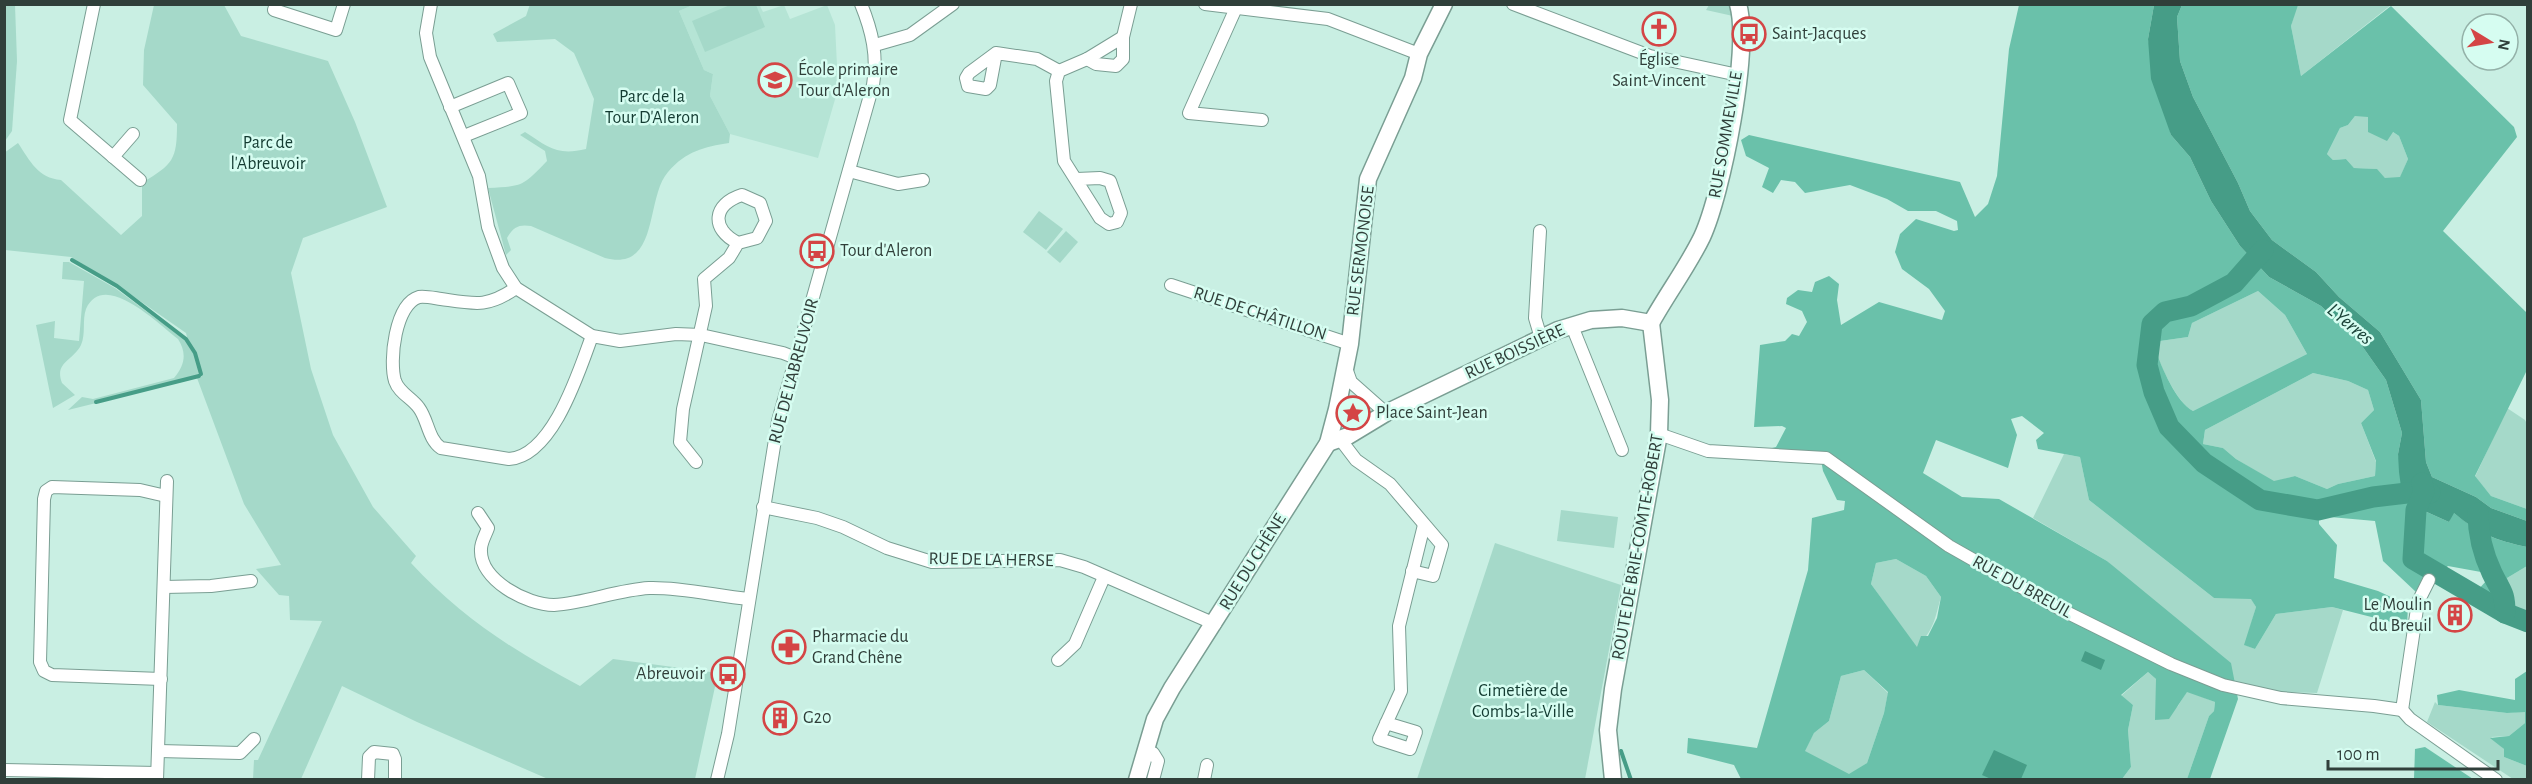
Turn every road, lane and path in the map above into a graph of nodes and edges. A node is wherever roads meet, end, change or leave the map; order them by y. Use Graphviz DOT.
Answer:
graph roads {
  1 [pos="94,4"];
  2 [pos="276,4"];
  3 [pos="344,4"];
  4 [pos="431,4"];
  5 [pos="861,4"];
  6 [pos="954,4"];
  7 [pos="1131,4"];
  8 [pos="1205,4"];
  9 [pos="1444,4"];
  10 [pos="1513,4"];
  11 [pos="1738,4"];
  12 [pos="1236,8"];
  13 [pos="1265,8"];
  14 [pos="1123,36"];
  15 [pos="874,45"];
  16 [pos="996,53"];
  17 [pos="1419,54"];
  18 [pos="1087,59"];
  19 [pos="1059,71"];
  20 [pos="1738,75"];
  21 [pos="450,107"];
  22 [pos="1262,120"];
  23 [pos="133,134"];
  24 [pos="464,136"];
  25 [pos="113,157"];
  26 [pos="849,171"];
  27 [pos="1077,179"];
  28 [pos="140,180"];
  29 [pos="923,180"];
  30 [pos="1540,231"];
  31 [pos="738,243"];
  32 [pos="1171,285"];
  33 [pos="516,288"];
  34 [pos="1651,323"];
  35 [pos="1572,326"];
  36 [pos="701,335"];
  37 [pos="592,336"];
  38 [pos="1541,338"];
  39 [pos="1350,344"];
  40 [pos="796,358"];
  41 [pos="1346,368"];
  42 [pos="1386,413"];
  43 [pos="1659,434"];
  44 [pos="1334,441"];
  45 [pos="1622,450"];
  46 [pos="696,462"];
  47 [pos="166,481"];
  48 [pos="166,496"];
  49 [pos="763,507"];
  50 [pos="478,513"];
  51 [pos="1424,525"];
  52 [pos="1412,571"];
  53 [pos="1104,577"];
  54 [pos="2429,580"];
  55 [pos="251,581"];
  56 [pos="164,587"];
  57 [pos="749,599"];
  58 [pos="1215,624"];
  59 [pos="1058,660"];
  60 [pos="161,679"];
  61 [pos="2402,710"];
  62 [pos="1386,723"];
  63 [pos="254,739"];
  64 [pos="159,751"];
  65 [pos="1145,751"];
  66 [pos="1207,765"];
  67 [pos="4,770"];
  68 [pos="157,776"];
  69 [pos="1615,776"];
  70 [pos="368,780"];
  71 [pos="395,780"];
  72 [pos="717,780"];
  73 [pos="1137,780"];
  74 [pos="1153,780"];
  75 [pos="1204,780"];
  76 [pos="2496,780"];
  1 -- 25 [label="street"];
  2 -- 3 [label="street"];
  4 -- 21 [label="street"];
  5 -- 15 [label="street, RUE DE L'ABREUVOIR"];
  6 -- 15 [label="street"];
  7 -- 14 [label="street"];
  8 -- 12 [label="street"];
  9 -- 17 [label="street, RUE SERMONOISE"];
  10 -- 20 [label="street"];
  11 -- 20 [label="street, RUE SOMMEVILLE"];
  12 -- 13 [label="street"];
  12 -- 22 [label="street"];
  13 -- 17 [label="street"];
  14 -- 18 [label="street"];
  14 -- 18 [label="street"];
  15 -- 26 [label="street, RUE DE L'ABREUVOIR"];
  16 -- 19 [label="street"];
  17 -- 39 [label="street, RUE SERMONOISE"];
  18 -- 19 [label="street"];
  19 -- 27 [label="street"];
  20 -- 34 [label="street, RUE SOMMEVILLE"];
  21 -- 24 [label="street"];
  21 -- 24 [label="street"];
  23 -- 25 [label="street"];
  24 -- 33 [label="street"];
  25 -- 28 [label="street"];
  26 -- 29 [label="street"];
  26 -- 40 [label="street, RUE DE L'ABREUVOIR"];
  30 -- 38 [label="street"];
  31 -- 36 [label="street"];
  32 -- 39 [label="street, RUE DE CHÂTILLON"];
  33 -- 37 [label="street"];
  33 -- 37 [label="street"];
  34 -- 35 [label="street, RUE BOISSIÈRE"];
  34 -- 43 [label="street, ROUTE DE BRIE-COMTE-ROBERT"];
  35 -- 38 [label="street, RUE BOISSIÈRE"];
  35 -- 45 [label="street"];
  36 -- 37 [label="street"];
  36 -- 40 [label="street"];
  36 -- 46 [label="street"];
  38 -- 42 [label="street, RUE BOISSIÈRE"];
  39 -- 41 [label="street, RUE SERMONOISE"];
  40 -- 49 [label="street, RUE DE L'ABREUVOIR"];
  41 -- 42 [label="street"];
  41 -- 44 [label="street, RUE DU CHÊNE"];
  42 -- 44 [label="street, RUE BOISSIÈRE"];
  43 -- 61 [label="street, RUE DU BREUIL"];
  43 -- 69 [label="street, ROUTE DE BRIE-COMTE-ROBERT"];
  44 -- 51 [label="street"];
  44 -- 58 [label="street, RUE DU CHÊNE"];
  47 -- 48 [label="street"];
  48 -- 56 [label="street"];
  48 -- 60 [label="street"];
  49 -- 53 [label="street, RUE DE LA HERSE"];
  49 -- 57 [label="street, RUE DE L'ABREUVOIR"];
  50 -- 57 [label="street"];
  51 -- 52 [label="street"];
  51 -- 52 [label="street"];
  52 -- 62 [label="street"];
  53 -- 58 [label="street, RUE DE LA HERSE"];
  53 -- 59 [label="street"];
  54 -- 61 [label="street"];
  55 -- 56 [label="street"];
  56 -- 60 [label="street"];
  57 -- 72 [label="street, RUE DE L'ABREUVOIR"];
  58 -- 65 [label="street, RUE DU CHÊNE"];
  60 -- 64 [label="street"];
  61 -- 76 [label="street"];
  63 -- 64 [label="street"];
  64 -- 68 [label="street"];
  65 -- 73 [label="street, RUE DU CHÊNE"];
  65 -- 74 [label="street"];
  66 -- 75 [label="street"];
  67 -- 68 [label="street"];
  70 -- 71 [label="street"];
}
